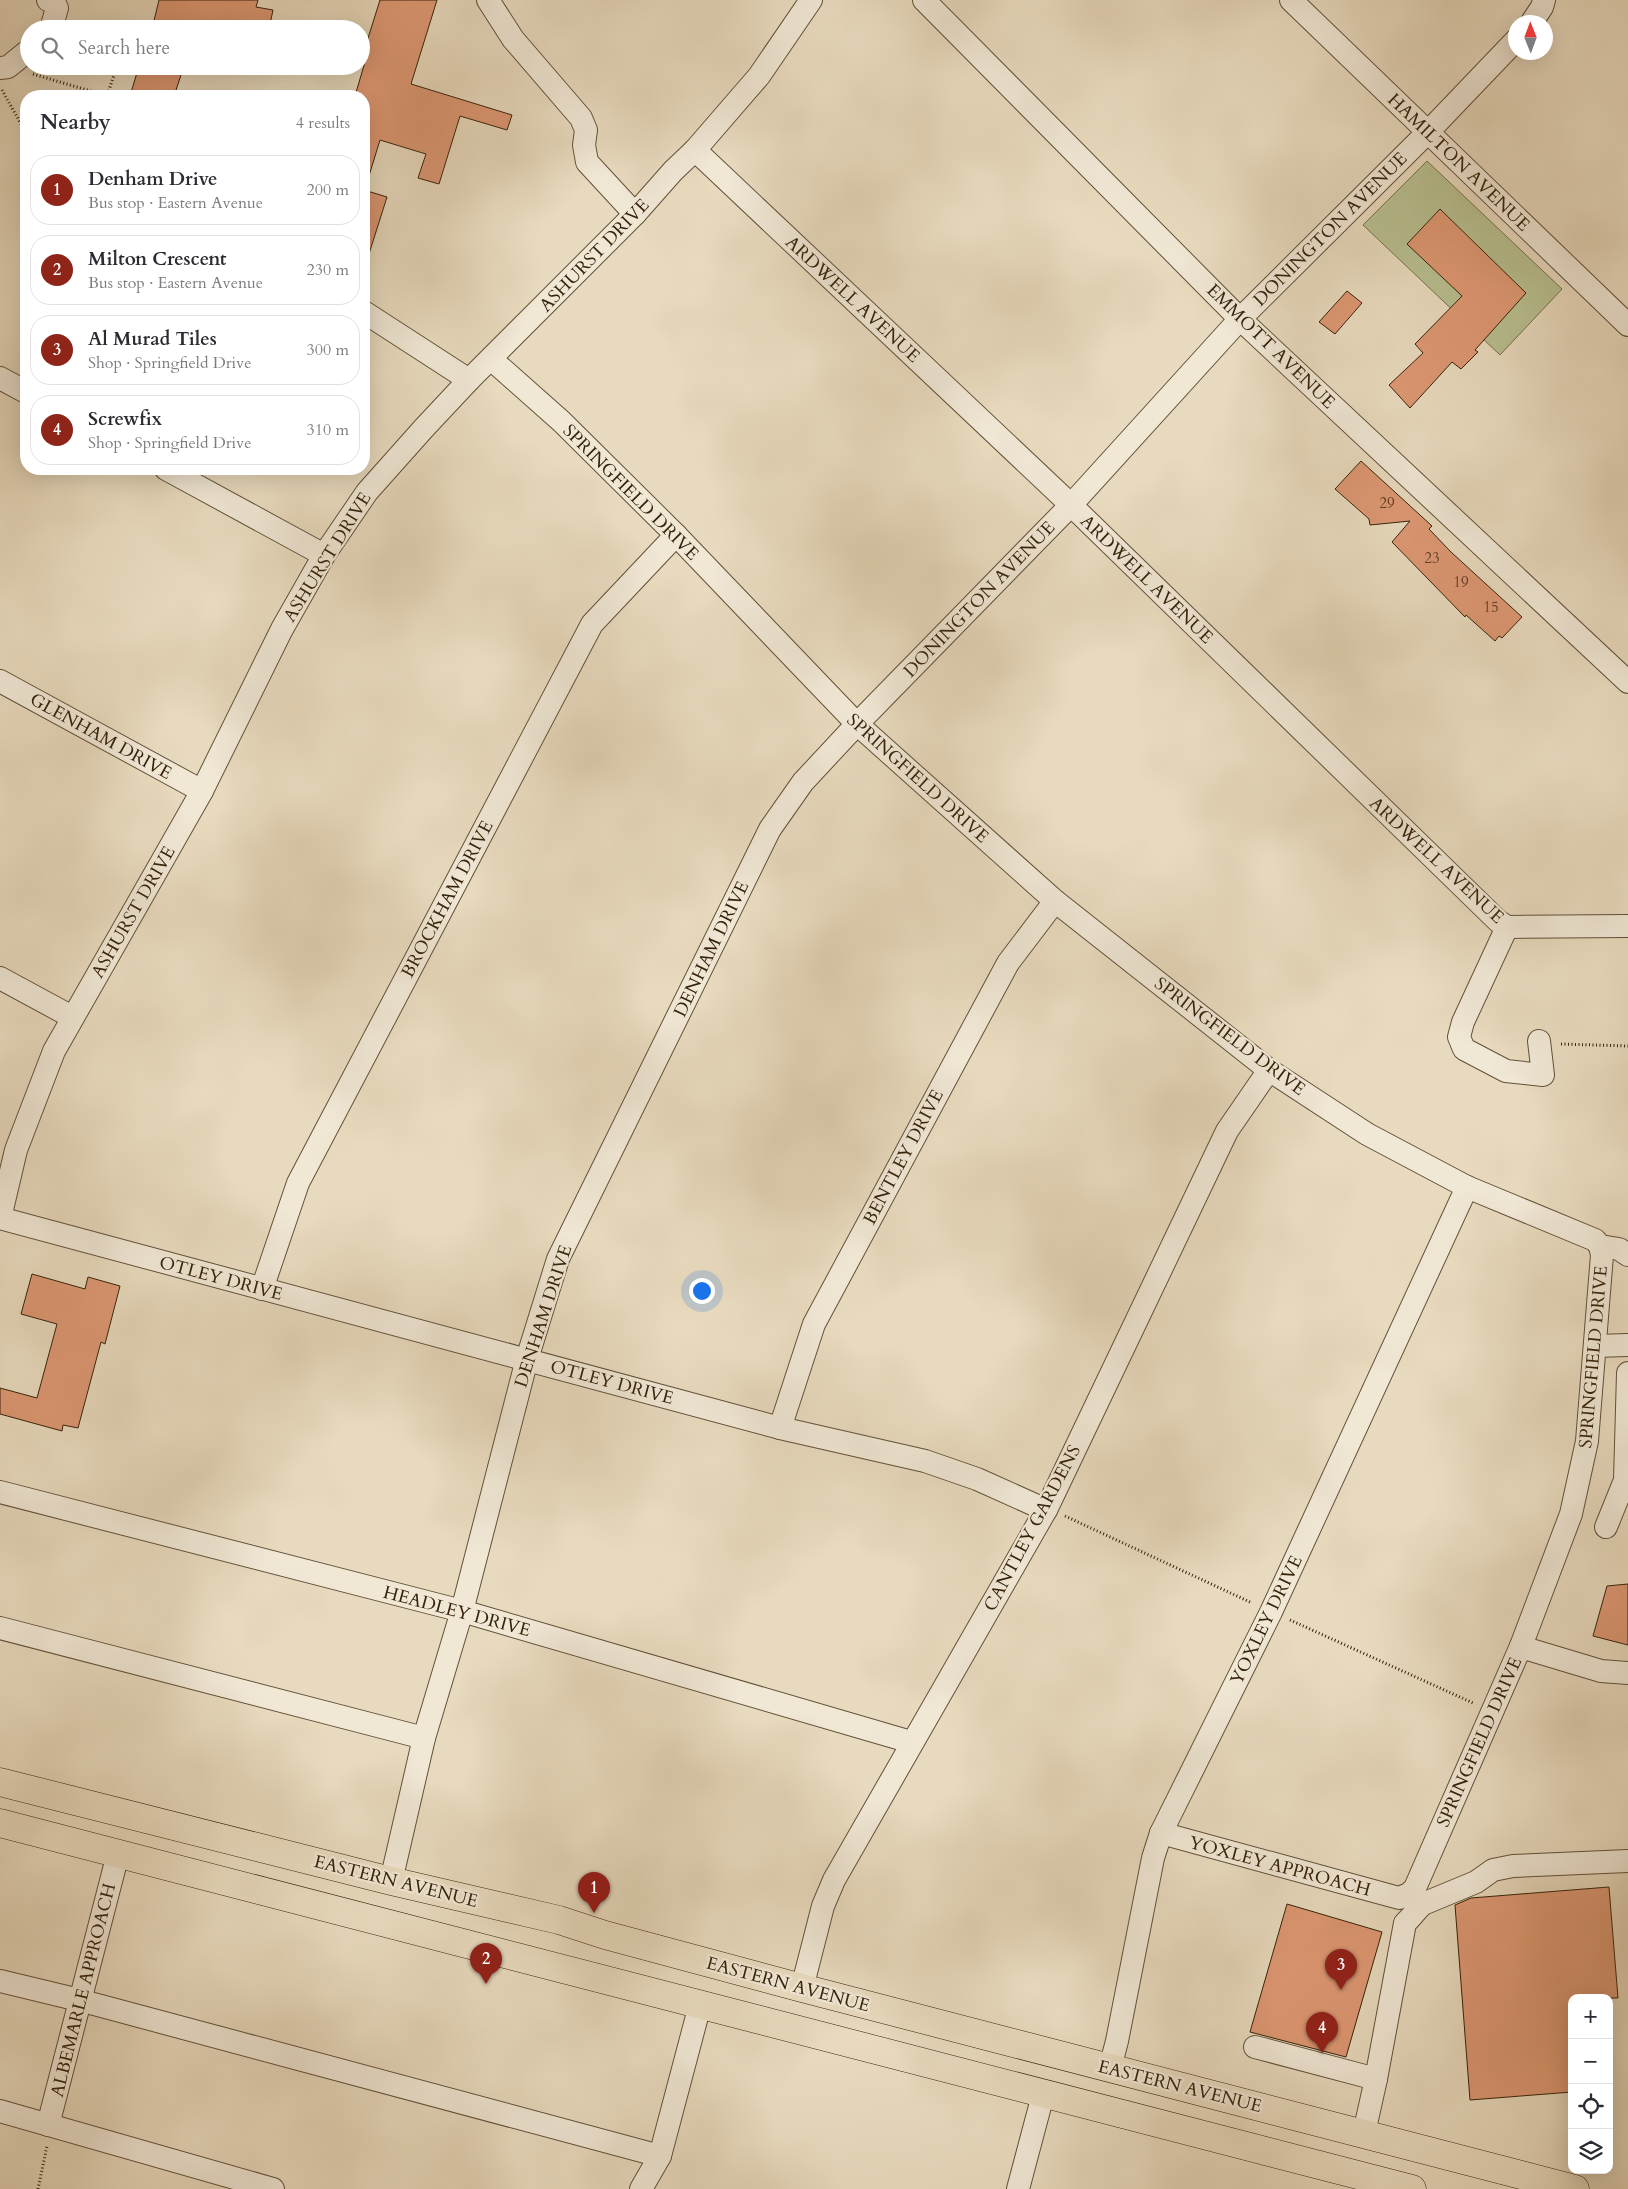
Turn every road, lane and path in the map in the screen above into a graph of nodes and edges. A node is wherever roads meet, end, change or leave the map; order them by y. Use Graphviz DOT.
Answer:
graph roads {
  1 [pos="48,0"];
  2 [pos="488,0"];
  3 [pos="811,0"];
  4 [pos="924,0"];
  5 [pos="1291,0"];
  6 [pos="1544,0"];
  7 [pos="1537,15"];
  8 [pos="54,20"];
  9 [pos="1508,48"];
  10 [pos="20,58"];
  11 [pos="3,74"];
  12 [pos="114,75"];
  13 [pos="79,90"];
  14 [pos="109,90"];
  15 [pos="20,118"];
  16 [pos="1428,132"];
  17 [pos="696,150"];
  18 [pos="635,214"];
  19 [pos="370,316"];
  20 [pos="1240,319"];
  21 [pos="1628,325"];
  22 [pos="491,359"];
  23 [pos="0,378"];
  24 [pos="469,380"];
  25 [pos="20,389"];
  26 [pos="177,475"];
  27 [pos="1072,505"];
  28 [pos="676,535"];
  29 [pos="324,556"];
  30 [pos="0,681"];
  31 [pos="1628,682"];
  32 [pos="857,724"];
  33 [pos="202,791"];
  34 [pos="1055,901"];
  35 [pos="1628,926"];
  36 [pos="1507,927"];
  37 [pos="0,978"];
  38 [pos="72,1017"];
  39 [pos="1628,1046"];
  40 [pos="1540,1048"];
  41 [pos="1269,1070"];
  42 [pos="1467,1187"];
  43 [pos="0,1218"];
  44 [pos="1600,1246"];
  45 [pos="1628,1255"];
  46 [pos="262,1289"];
  47 [pos="1628,1345"];
  48 [pos="1595,1346"];
  49 [pos="527,1359"];
  50 [pos="1628,1373"];
  51 [pos="780,1428"];
  52 [pos="0,1492"];
  53 [pos="1046,1510"];
  54 [pos="1606,1527"];
  55 [pos="462,1611"];
  56 [pos="0,1628"];
  57 [pos="1521,1646"];
  58 [pos="1628,1673"];
  59 [pos="424,1738"];
  60 [pos="911,1742"];
  61 [pos="0,1782"];
  62 [pos="0,1823"];
  63 [pos="1161,1833"];
  64 [pos="118,1854"];
  65 [pos="1628,1861"];
  66 [pos="391,1881"];
  67 [pos="1399,1898"];
  68 [pos="0,1981"];
  69 [pos="802,1988"];
  70 [pos="79,2000"];
  71 [pos="700,2005"];
  72 [pos="1254,2047"];
  73 [pos="1110,2068"];
  74 [pos="1376,2079"];
  75 [pos="1043,2095"];
  76 [pos="0,2111"];
  77 [pos="50,2125"];
  78 [pos="1364,2134"];
  79 [pos="660,2156"];
  80 [pos="38,2189"];
  81 [pos="273,2189"];
  82 [pos="641,2189"];
  83 [pos="1018,2189"];
  84 [pos="1412,2189"];
  85 [pos="1575,2189"];
  1 -- 8 [label="street"];
  2 -- 18 [label="street"];
  3 -- 17 [label="street, ASHURST DRIVE"];
  4 -- 20 [label="street, EMMOTT AVENUE"];
  5 -- 16 [label="street, HAMILTON AVENUE"];
  6 -- 7 [label="street"];
  9 -- 16 [label="street, DONINGTON AVENUE"];
  10 -- 11 [label="street"];
  11 -- 13 [label="path"];
  11 -- 15 [label="path"];
  12 -- 14 [label="path"];
  16 -- 20 [label="street, DONINGTON AVENUE"];
  16 -- 21 [label="street, HAMILTON AVENUE"];
  17 -- 18 [label="street, ASHURST DRIVE"];
  17 -- 27 [label="street, ARDWELL AVENUE"];
  18 -- 22 [label="street, ASHURST DRIVE"];
  19 -- 24 [label="street"];
  20 -- 27 [label="street, DONINGTON AVENUE"];
  20 -- 31 [label="street, EMMOTT AVENUE"];
  22 -- 24 [label="street, ASHURST DRIVE"];
  22 -- 28 [label="street, SPRINGFIELD DRIVE"];
  23 -- 25 [label="street"];
  24 -- 29 [label="street, ASHURST DRIVE"];
  26 -- 29 [label="street"];
  27 -- 32 [label="street, DONINGTON AVENUE"];
  27 -- 36 [label="street, ARDWELL AVENUE"];
  28 -- 32 [label="street, SPRINGFIELD DRIVE"];
  28 -- 46 [label="street, BROCKHAM DRIVE"];
  29 -- 33 [label="street, ASHURST DRIVE"];
  30 -- 33 [label="street, GLENHAM DRIVE"];
  32 -- 34 [label="street, SPRINGFIELD DRIVE"];
  32 -- 49 [label="street, DENHAM DRIVE"];
  33 -- 38 [label="street, ASHURST DRIVE"];
  34 -- 41 [label="street, SPRINGFIELD DRIVE"];
  34 -- 51 [label="street, BENTLEY DRIVE"];
  35 -- 36 [label="street, ARDWELL AVENUE"];
  36 -- 40 [label="street"];
  37 -- 38 [label="street"];
  38 -- 43 [label="street, ASHURST DRIVE"];
  39 -- 40 [label="path"];
  41 -- 42 [label="street, SPRINGFIELD DRIVE"];
  41 -- 53 [label="street, CANTLEY GARDENS"];
  42 -- 44 [label="street, SPRINGFIELD DRIVE"];
  42 -- 63 [label="street, YOXLEY DRIVE"];
  43 -- 46 [label="street, OTLEY DRIVE"];
  44 -- 45 [label="street"];
  44 -- 48 [label="street, SPRINGFIELD DRIVE"];
  46 -- 49 [label="street, OTLEY DRIVE"];
  47 -- 48 [label="street"];
  48 -- 57 [label="street, SPRINGFIELD DRIVE"];
  49 -- 51 [label="street, OTLEY DRIVE"];
  49 -- 55 [label="street, DENHAM DRIVE"];
  50 -- 54 [label="street"];
  51 -- 53 [label="street, OTLEY DRIVE"];
  52 -- 55 [label="street, HEADLEY DRIVE"];
  53 -- 60 [label="street, CANTLEY GARDENS"];
  55 -- 59 [label="street, DENHAM DRIVE"];
  55 -- 60 [label="street, HEADLEY DRIVE"];
  56 -- 59 [label="street"];
  57 -- 58 [label="street"];
  57 -- 67 [label="street, SPRINGFIELD DRIVE"];
  59 -- 66 [label="street, DENHAM DRIVE"];
  60 -- 69 [label="street, CANTLEY GARDENS"];
  61 -- 66 [label="highway, EASTERN AVENUE"];
  62 -- 64 [label="highway"];
  63 -- 67 [label="street, YOXLEY APPROACH"];
  63 -- 73 [label="street, YOXLEY DRIVE"];
  64 -- 70 [label="street, ALBEMARLE APPROACH"];
  64 -- 71 [label="highway"];
  65 -- 74 [label="street"];
  66 -- 69 [label="highway, EASTERN AVENUE"];
  68 -- 70 [label="street"];
  69 -- 73 [label="highway, EASTERN AVENUE"];
  70 -- 77 [label="street, ALBEMARLE APPROACH"];
  70 -- 79 [label="street"];
  71 -- 75 [label="highway"];
  71 -- 79 [label="street"];
  72 -- 74 [label="street"];
  73 -- 78 [label="highway, EASTERN AVENUE"];
  74 -- 78 [label="street"];
  75 -- 83 [label="street"];
  75 -- 84 [label="highway"];
  76 -- 77 [label="street"];
  77 -- 80 [label="path"];
  77 -- 81 [label="street"];
  78 -- 85 [label="highway, EASTERN AVENUE"];
  79 -- 82 [label="street"];
}
